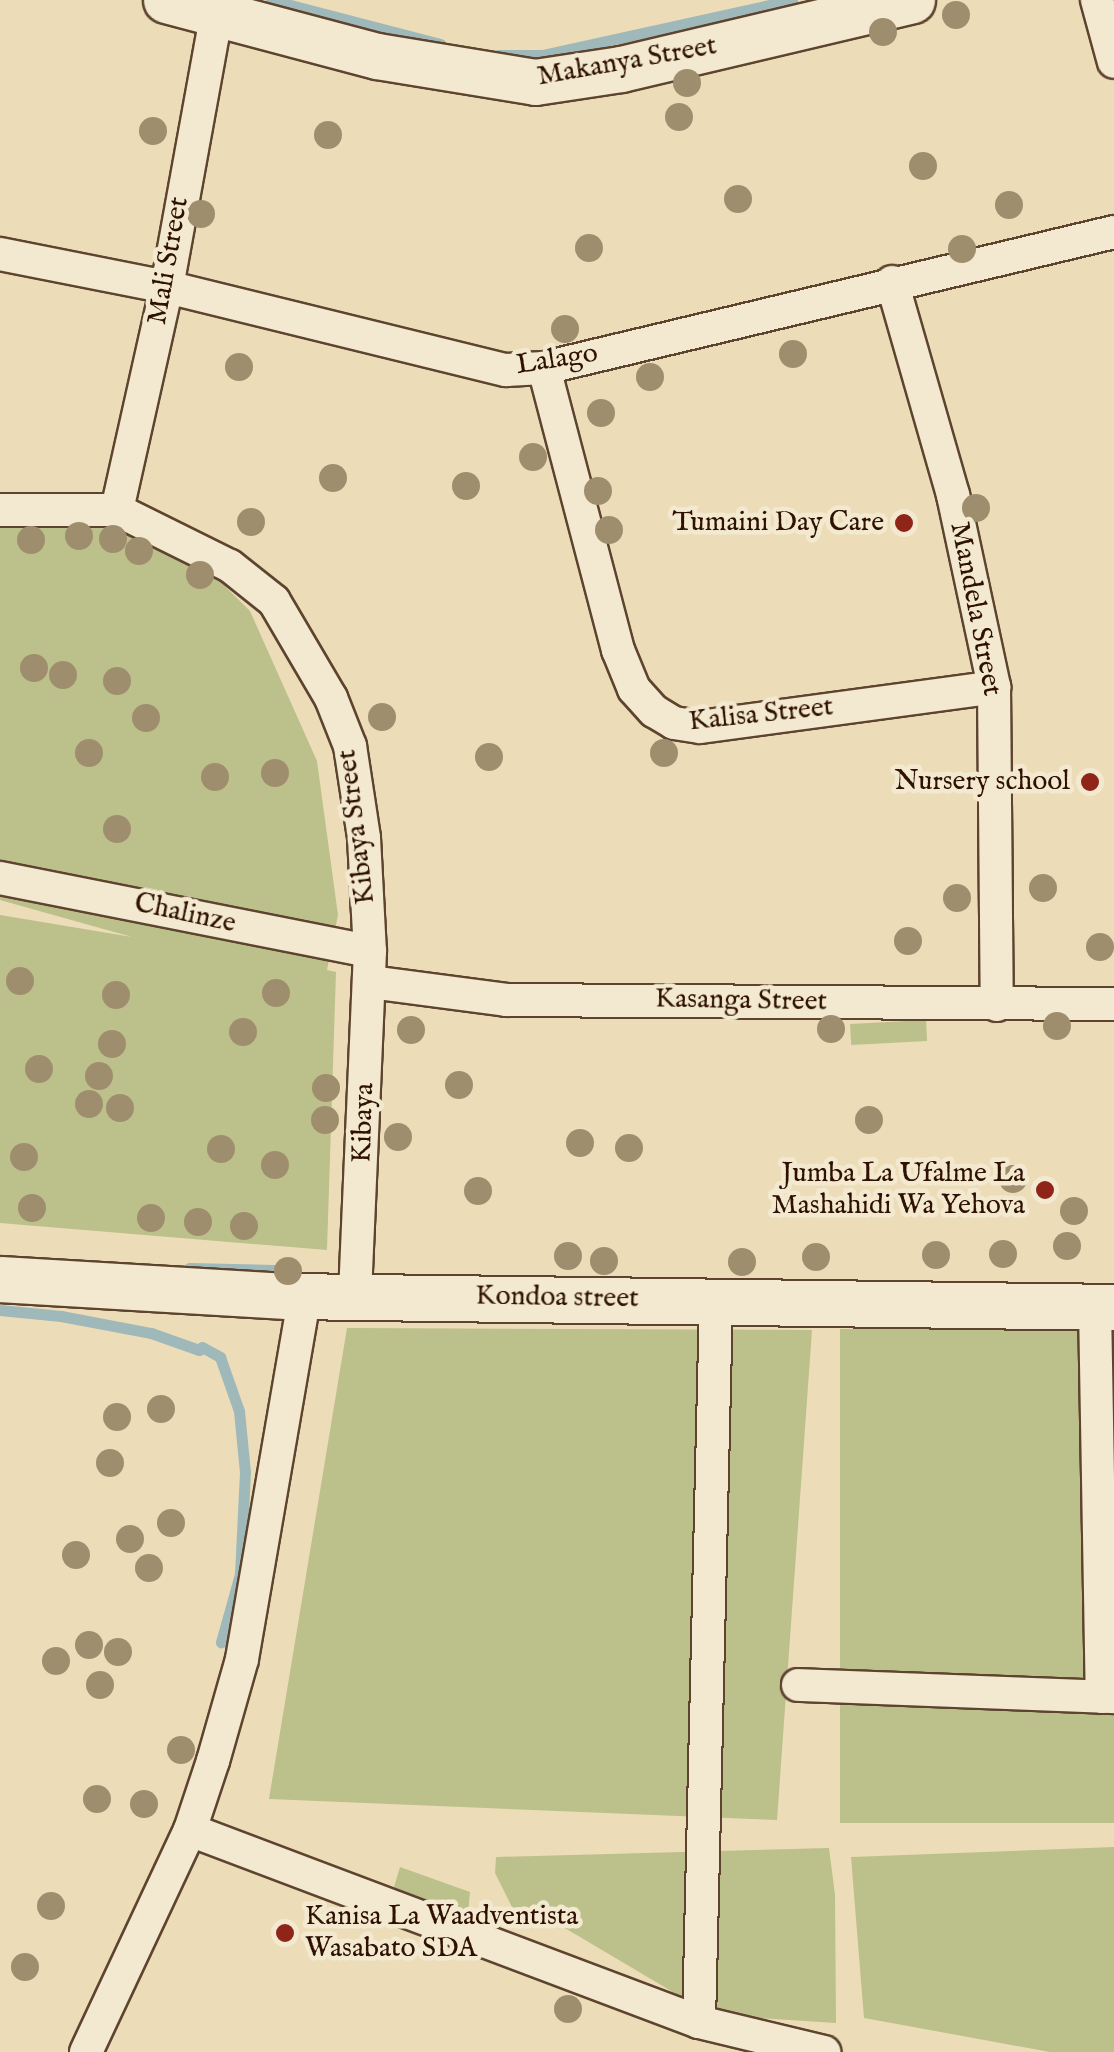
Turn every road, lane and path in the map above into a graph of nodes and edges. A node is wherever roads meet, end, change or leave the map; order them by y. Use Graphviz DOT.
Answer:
graph roads {
  1 [pos="166,0"];
  2 [pos="912,0"];
  3 [pos="1097,0"];
  4 [pos="217,11"];
  5 [pos="1114,62"];
  6 [pos="1114,232"];
  7 [pos="0,254"];
  8 [pos="892,282"];
  9 [pos="167,288"];
  10 [pos="544,368"];
  11 [pos="0,510"];
  12 [pos="117,510"];
  13 [pos="994,687"];
  14 [pos="0,878"];
  15 [pos="370,966"];
  16 [pos="1114,1004"];
  17 [pos="997,1005"];
  18 [pos="0,1279"];
  19 [pos="306,1295"];
  20 [pos="355,1295"];
  21 [pos="716,1300"];
  22 [pos="1105,1307"];
  23 [pos="798,1685"];
  24 [pos="1108,1697"];
  25 [pos="190,1830"];
  26 [pos="699,2022"];
  27 [pos="86,2052"];
  28 [pos="824,2052"];
  1 -- 4 [label="street, Makanya Street"];
  2 -- 4 [label="street, Makanya Street"];
  3 -- 5 [label="street"];
  4 -- 9 [label="street, Mali Street"];
  6 -- 8 [label="street, Lalago"];
  7 -- 9 [label="street, Lalago"];
  8 -- 10 [label="street, Lalago"];
  8 -- 13 [label="street, Mandela Street"];
  9 -- 10 [label="street, Lalago"];
  9 -- 12 [label="street, Mali Street"];
  10 -- 13 [label="street, Kalisa Street"];
  11 -- 12 [label="street, Kibaya Street"];
  12 -- 15 [label="street, Kibaya Street"];
  13 -- 17 [label="street, Mandela Street"];
  14 -- 15 [label="street, Chalinze"];
  15 -- 17 [label="street, Kasanga Street"];
  15 -- 20 [label="street, Kibaya"];
  16 -- 17 [label="street, Kasanga Street"];
  18 -- 19 [label="street, Kondoa street"];
  19 -- 20 [label="street, Kondoa street"];
  19 -- 25 [label="street"];
  20 -- 21 [label="street, Kondoa street"];
  21 -- 22 [label="street, Kondoa street"];
  21 -- 26 [label="street"];
  22 -- 24 [label="street"];
  23 -- 24 [label="street"];
  25 -- 26 [label="street"];
  25 -- 27 [label="street"];
  26 -- 28 [label="street"];
}
